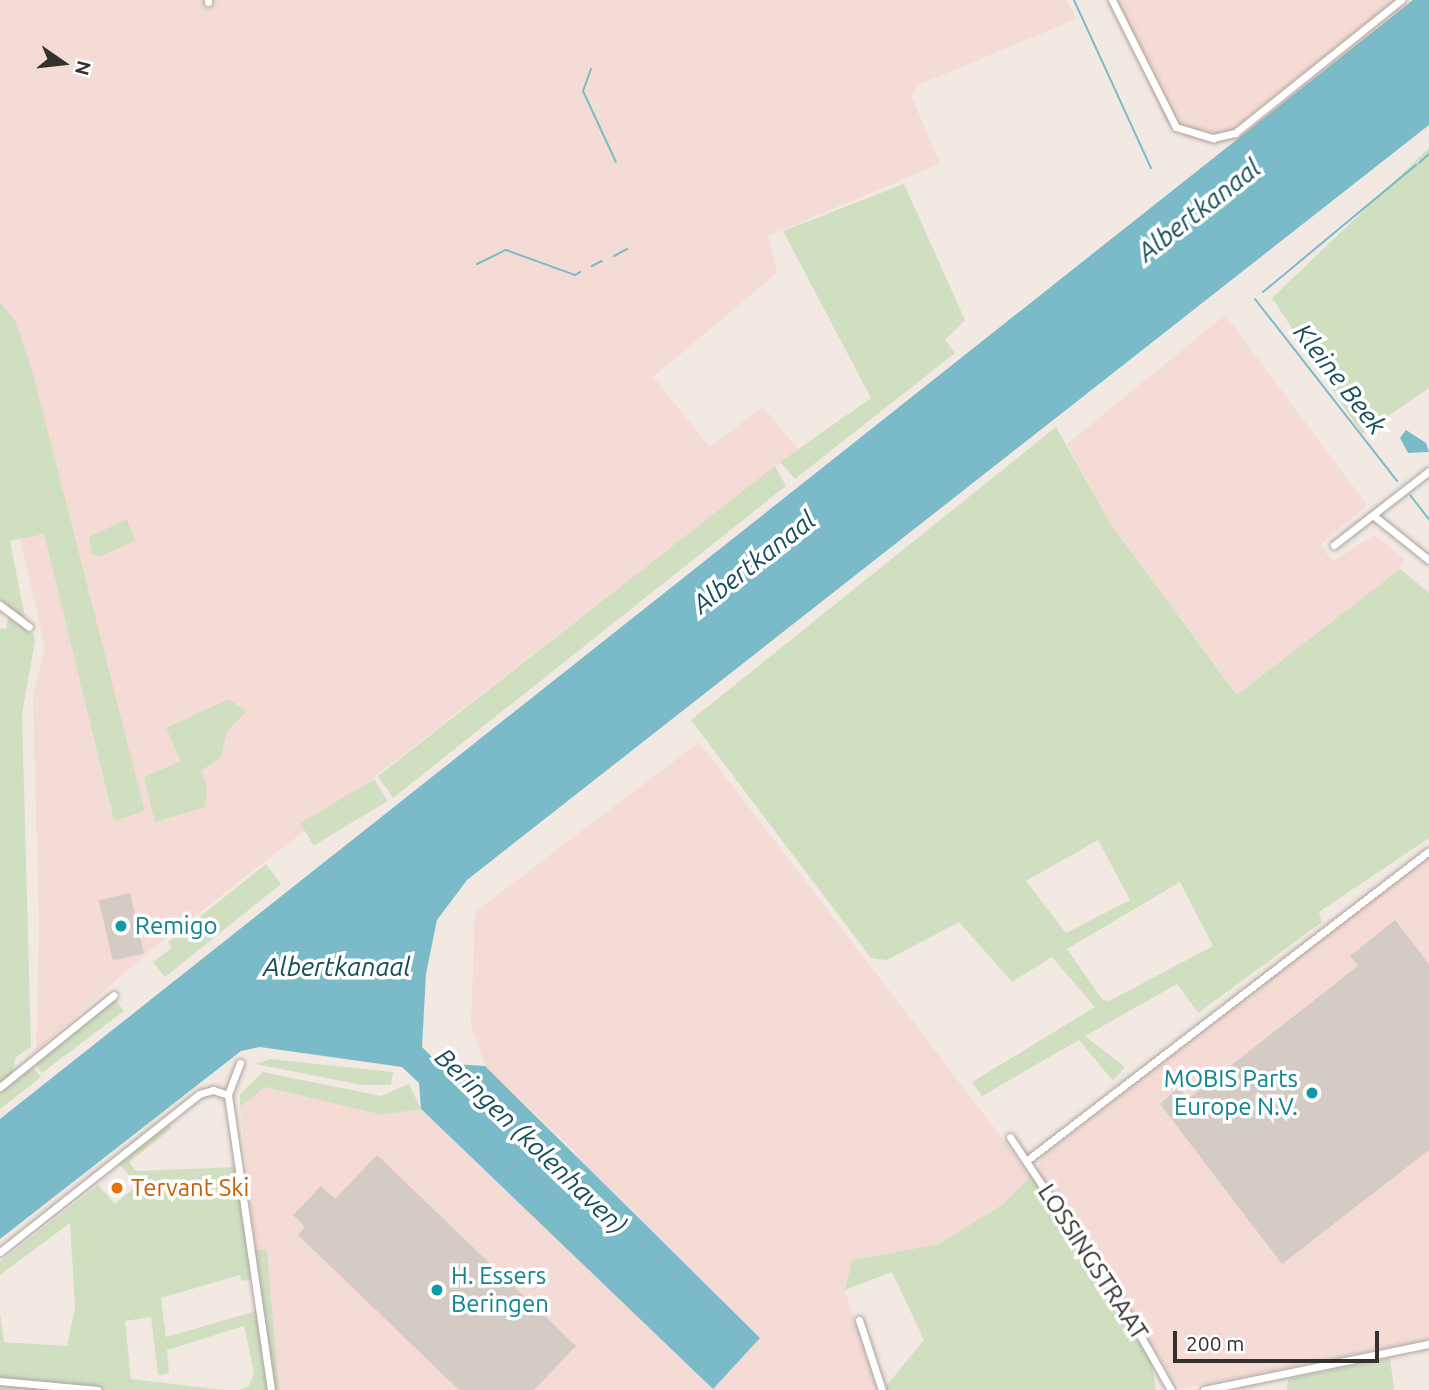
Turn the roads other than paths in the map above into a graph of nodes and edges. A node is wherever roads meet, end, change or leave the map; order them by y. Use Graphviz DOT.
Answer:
graph roads {
  1 [pos="1112,0"];
  2 [pos="1401,0"];
  3 [pos="1429,471"];
  4 [pos="1374,516"];
  5 [pos="1334,545"];
  6 [pos="1429,560"];
  7 [pos="0,606"];
  8 [pos="29,628"];
  9 [pos="1429,851"];
  10 [pos="114,995"];
  11 [pos="240,1063"];
  12 [pos="0,1087"];
  13 [pos="228,1095"];
  14 [pos="1010,1137"];
  15 [pos="1026,1161"];
  16 [pos="0,1252"];
  17 [pos="859,1320"];
  18 [pos="1429,1343"];
  19 [pos="0,1381"];
  20 [pos="98,1390"];
  21 [pos="271,1390"];
  22 [pos="882,1390"];
  23 [pos="1171,1390"];
  24 [pos="1204,1390"];
  1 -- 2 [label="street"];
  3 -- 4 [label="street"];
  4 -- 5 [label="street"];
  4 -- 6 [label="street"];
  7 -- 8 [label="street"];
  9 -- 15 [label="street"];
  10 -- 12 [label="street"];
  11 -- 13 [label="street"];
  13 -- 16 [label="street"];
  13 -- 21 [label="street"];
  14 -- 15 [label="street, LOSSINGSTRAAT"];
  15 -- 23 [label="street, LOSSINGSTRAAT"];
  17 -- 22 [label="street"];
  18 -- 24 [label="street"];
  19 -- 20 [label="street"];
}
